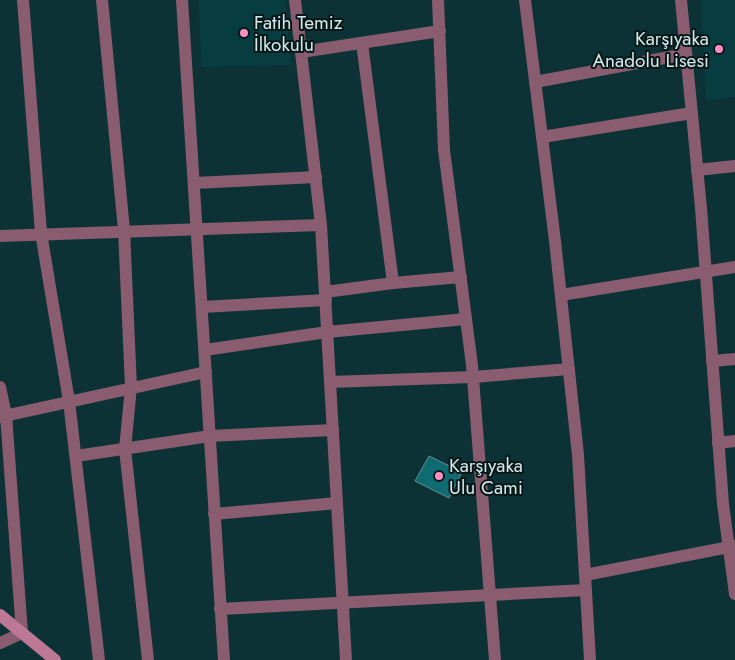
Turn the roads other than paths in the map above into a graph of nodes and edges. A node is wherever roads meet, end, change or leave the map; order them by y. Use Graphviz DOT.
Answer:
graph roads {
  1 [pos="23,0"];
  2 [pos="102,0"];
  3 [pos="182,0"];
  4 [pos="295,0"];
  5 [pos="438,0"];
  6 [pos="525,0"];
  7 [pos="681,0"];
  8 [pos="440,31"];
  9 [pos="362,43"];
  10 [pos="301,52"];
  11 [pos="686,54"];
  12 [pos="535,82"];
  13 [pos="692,113"];
  14 [pos="542,137"];
  15 [pos="735,166"];
  16 [pos="697,170"];
  17 [pos="316,177"];
  18 [pos="194,183"];
  19 [pos="321,225"];
  20 [pos="197,228"];
  21 [pos="124,230"];
  22 [pos="41,233"];
  23 [pos="0,236"];
  24 [pos="735,267"];
  25 [pos="705,271"];
  26 [pos="461,277"];
  27 [pos="393,283"];
  28 [pos="561,295"];
  29 [pos="325,296"];
  30 [pos="202,307"];
  31 [pos="466,318"];
  32 [pos="327,332"];
  33 [pos="204,350"];
  34 [pos="735,359"];
  35 [pos="712,362"];
  36 [pos="569,369"];
  37 [pos="206,372"];
  38 [pos="473,377"];
  39 [pos="330,382"];
  40 [pos="0,387"];
  41 [pos="131,387"];
  42 [pos="69,401"];
  43 [pos="3,416"];
  44 [pos="333,430"];
  45 [pos="210,436"];
  46 [pos="735,441"];
  47 [pos="718,442"];
  48 [pos="124,449"];
  49 [pos="76,456"];
  50 [pos="337,503"];
  51 [pos="214,514"];
  52 [pos="732,547"];
  53 [pos="585,576"];
  54 [pos="586,590"];
  55 [pos="735,594"];
  56 [pos="490,595"];
  57 [pos="343,602"];
  58 [pos="220,609"];
  59 [pos="0,615"];
  60 [pos="22,633"];
  61 [pos="0,643"];
  62 [pos="55,660"];
  63 [pos="99,660"];
  64 [pos="148,660"];
  65 [pos="224,660"];
  66 [pos="346,660"];
  67 [pos="495,660"];
  68 [pos="590,660"];
  1 -- 22 [label="street"];
  2 -- 21 [label="street"];
  3 -- 18 [label="street"];
  4 -- 10 [label="street"];
  5 -- 8 [label="street"];
  6 -- 12 [label="street"];
  7 -- 11 [label="street"];
  8 -- 9 [label="street"];
  8 -- 26 [label="street"];
  9 -- 10 [label="street"];
  9 -- 27 [label="street"];
  10 -- 17 [label="street"];
  11 -- 12 [label="street"];
  11 -- 13 [label="street"];
  12 -- 14 [label="street"];
  13 -- 14 [label="street"];
  13 -- 16 [label="street"];
  14 -- 28 [label="street"];
  15 -- 16 [label="street"];
  16 -- 25 [label="street"];
  17 -- 18 [label="street"];
  17 -- 19 [label="street"];
  18 -- 20 [label="street"];
  19 -- 20 [label="street"];
  19 -- 29 [label="street"];
  20 -- 21 [label="street"];
  20 -- 30 [label="street"];
  21 -- 22 [label="street"];
  21 -- 41 [label="street"];
  22 -- 23 [label="street"];
  22 -- 42 [label="street"];
  24 -- 25 [label="street"];
  25 -- 28 [label="street"];
  25 -- 35 [label="street"];
  26 -- 27 [label="street"];
  26 -- 31 [label="street"];
  27 -- 29 [label="street"];
  28 -- 36 [label="street"];
  29 -- 30 [label="street"];
  29 -- 32 [label="street"];
  30 -- 33 [label="street"];
  31 -- 32 [label="street"];
  31 -- 38 [label="street"];
  32 -- 33 [label="street"];
  32 -- 39 [label="street"];
  33 -- 37 [label="street"];
  34 -- 35 [label="street"];
  35 -- 47 [label="street"];
  36 -- 38 [label="street"];
  36 -- 53 [label="street"];
  37 -- 41 [label="street"];
  37 -- 45 [label="street"];
  38 -- 39 [label="street"];
  38 -- 56 [label="street"];
  39 -- 44 [label="street"];
  40 -- 43 [label="street"];
  41 -- 42 [label="street"];
  41 -- 48 [label="street"];
  42 -- 43 [label="street"];
  42 -- 49 [label="street"];
  43 -- 60 [label="street"];
  44 -- 45 [label="street"];
  44 -- 50 [label="street"];
  45 -- 48 [label="street"];
  45 -- 51 [label="street"];
  46 -- 47 [label="street"];
  47 -- 52 [label="street"];
  48 -- 49 [label="street"];
  48 -- 64 [label="street"];
  49 -- 63 [label="street"];
  50 -- 51 [label="street"];
  50 -- 57 [label="street"];
  51 -- 58 [label="street"];
  52 -- 53 [label="street"];
  52 -- 55 [label="street"];
  53 -- 54 [label="street"];
  54 -- 56 [label="street"];
  54 -- 68 [label="street"];
  56 -- 57 [label="street"];
  56 -- 67 [label="street"];
  57 -- 58 [label="street"];
  57 -- 66 [label="street"];
  58 -- 65 [label="street"];
  59 -- 60 [label="main road"];
  60 -- 61 [label="street"];
  60 -- 62 [label="main road"];
}
